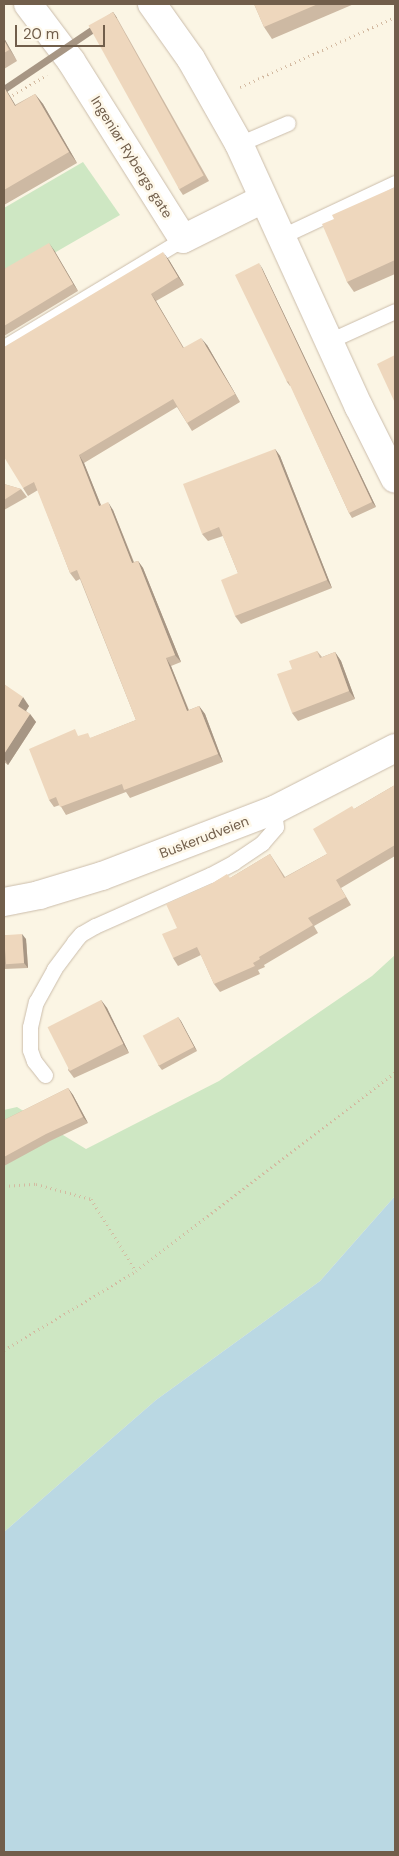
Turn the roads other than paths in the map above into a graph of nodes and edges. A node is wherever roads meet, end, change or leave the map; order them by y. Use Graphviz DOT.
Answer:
graph roads {
  1 [pos="28,4"];
  2 [pos="152,4"];
  3 [pos="288,123"];
  4 [pos="239,144"];
  5 [pos="395,183"];
  6 [pos="263,199"];
  7 [pos="280,237"];
  8 [pos="183,239"];
  9 [pos="395,310"];
  10 [pos="329,341"];
  11 [pos="4,348"];
  12 [pos="395,479"];
  13 [pos="395,748"];
  14 [pos="274,810"];
  15 [pos="4,902"];
  16 [pos="45,1075"];
  1 -- 8 [label="street, Ingeniør Rybergs gate"];
  2 -- 4 [label="street"];
  3 -- 4 [label="lane"];
  4 -- 6 [label="street"];
  5 -- 7 [label="lane"];
  6 -- 7 [label="street"];
  6 -- 8 [label="street"];
  7 -- 10 [label="street"];
  8 -- 11 [label="lane"];
  9 -- 10 [label="lane"];
  10 -- 12 [label="street"];
  13 -- 14 [label="street, Buskerudveien"];
  14 -- 15 [label="street, Buskerudveien"];
  14 -- 16 [label="lane"];
}
